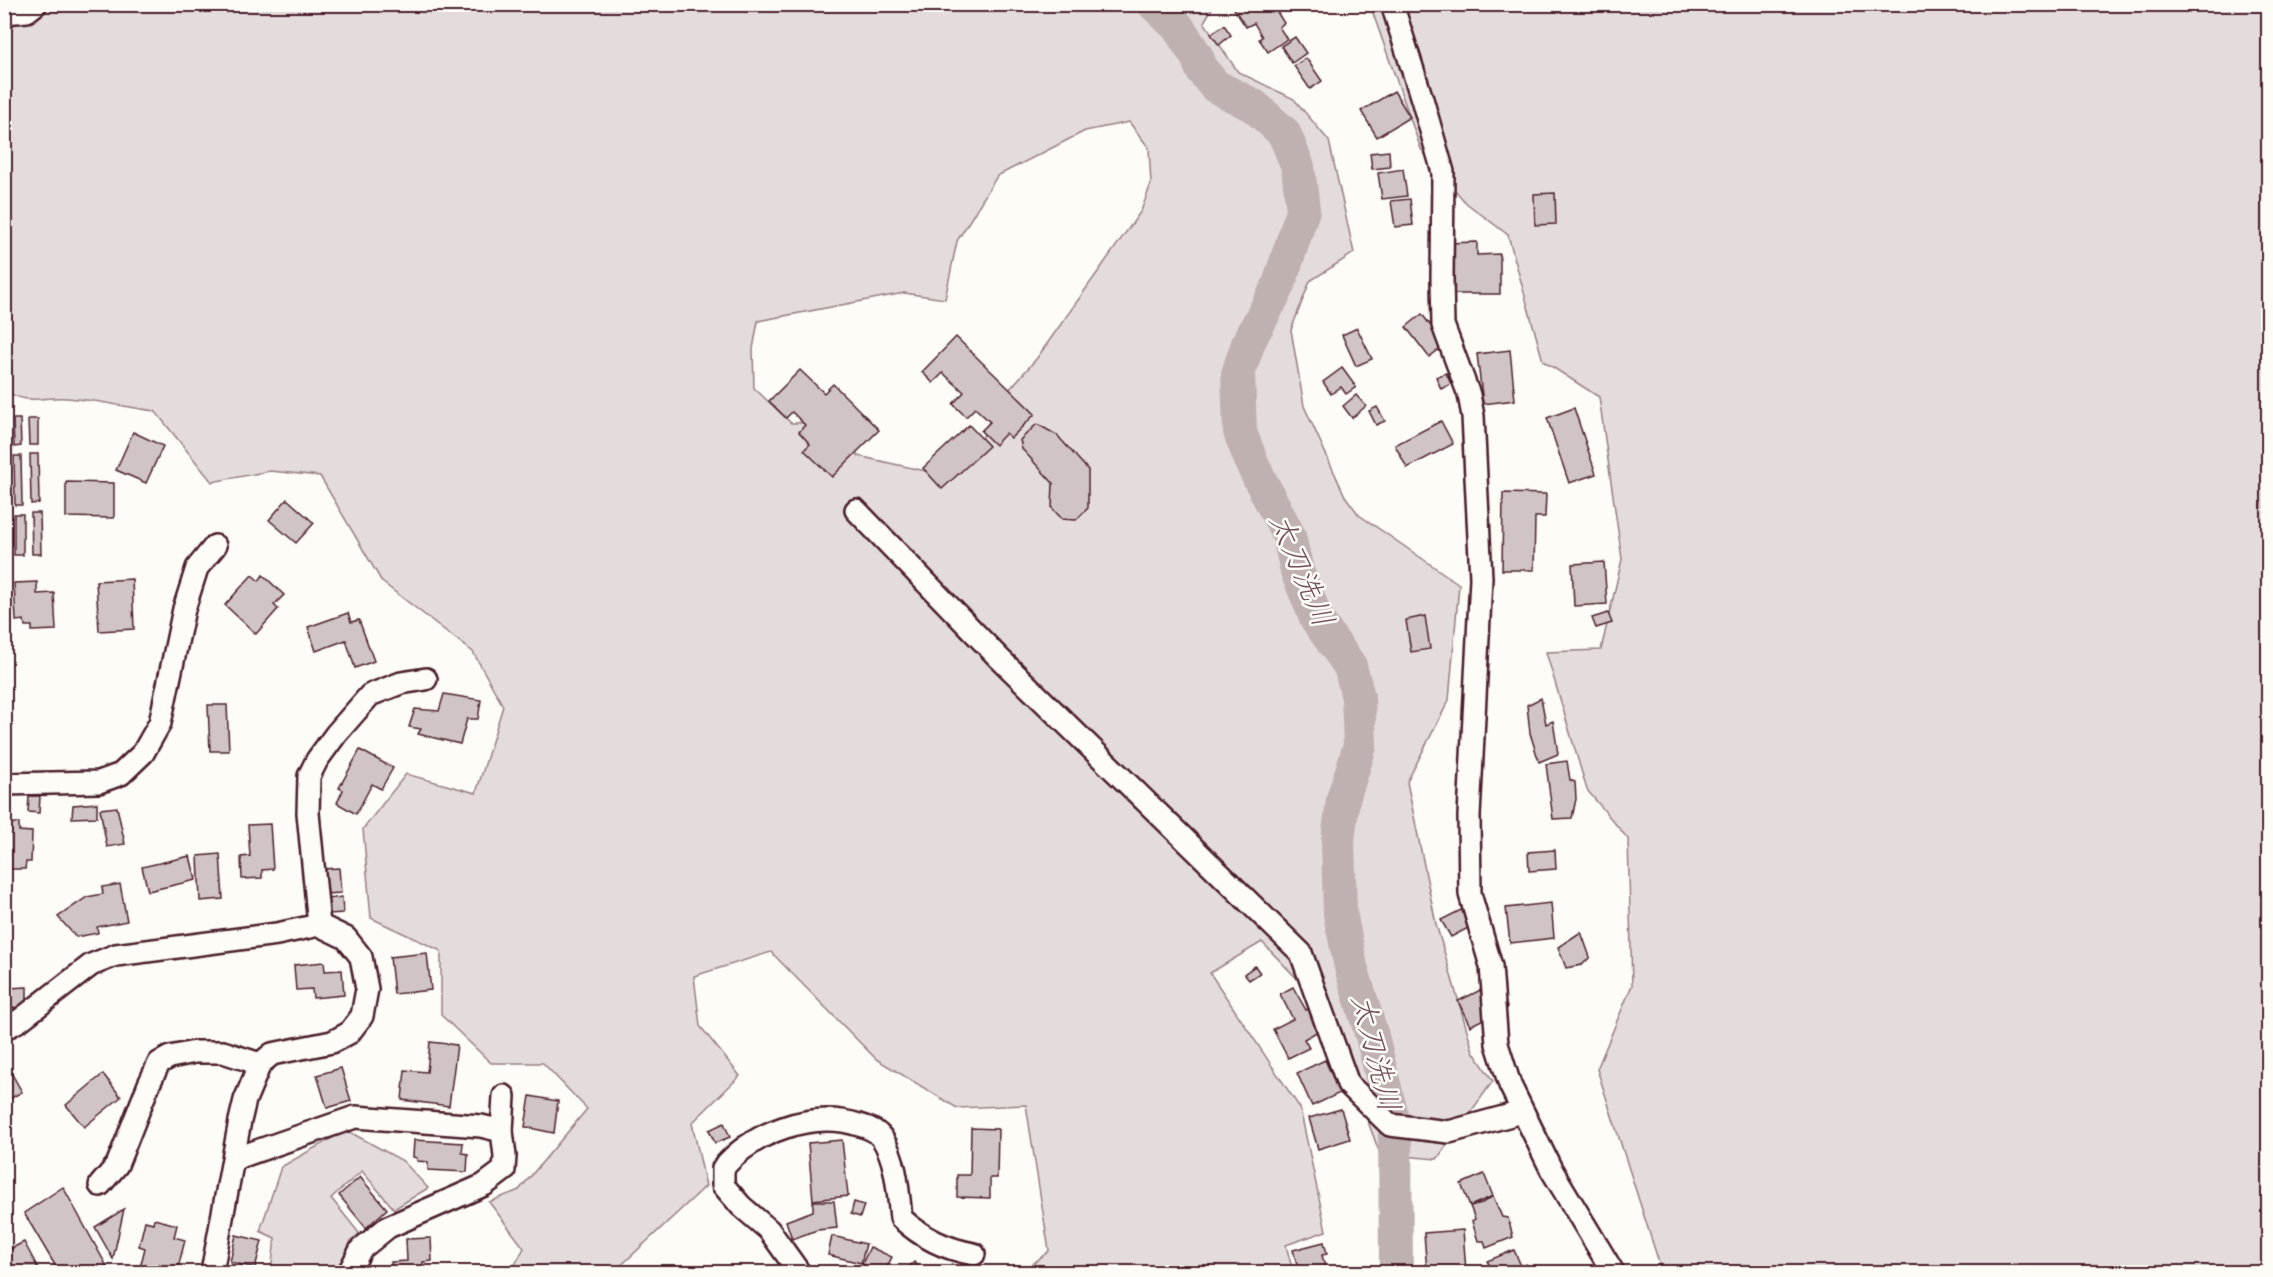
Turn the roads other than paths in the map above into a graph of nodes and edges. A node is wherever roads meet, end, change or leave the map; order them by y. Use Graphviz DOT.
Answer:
graph roads {
  1 [pos="36,4"];
  2 [pos="1392,4"];
  3 [pos="4,13"];
  4 [pos="856,510"];
  5 [pos="215,546"];
  6 [pos="426,679"];
  7 [pos="4,784"];
  8 [pos="319,925"];
  9 [pos="4,1029"];
  10 [pos="260,1064"];
  11 [pos="504,1096"];
  12 [pos="1522,1112"];
  13 [pos="502,1131"];
  14 [pos="234,1159"];
  15 [pos="100,1185"];
  16 [pos="974,1254"];
  17 [pos="212,1272"];
  18 [pos="349,1272"];
  19 [pos="799,1272"];
  20 [pos="1613,1272"];
  1 -- 3 [label="street"];
  2 -- 12 [label="street"];
  4 -- 12 [label="street"];
  5 -- 7 [label="street"];
  6 -- 8 [label="street"];
  8 -- 9 [label="street"];
  8 -- 10 [label="street"];
  10 -- 14 [label="street"];
  10 -- 15 [label="street"];
  11 -- 13 [label="street"];
  12 -- 20 [label="street"];
  13 -- 14 [label="street"];
  13 -- 18 [label="street"];
  14 -- 17 [label="street"];
  16 -- 19 [label="street"];
}
